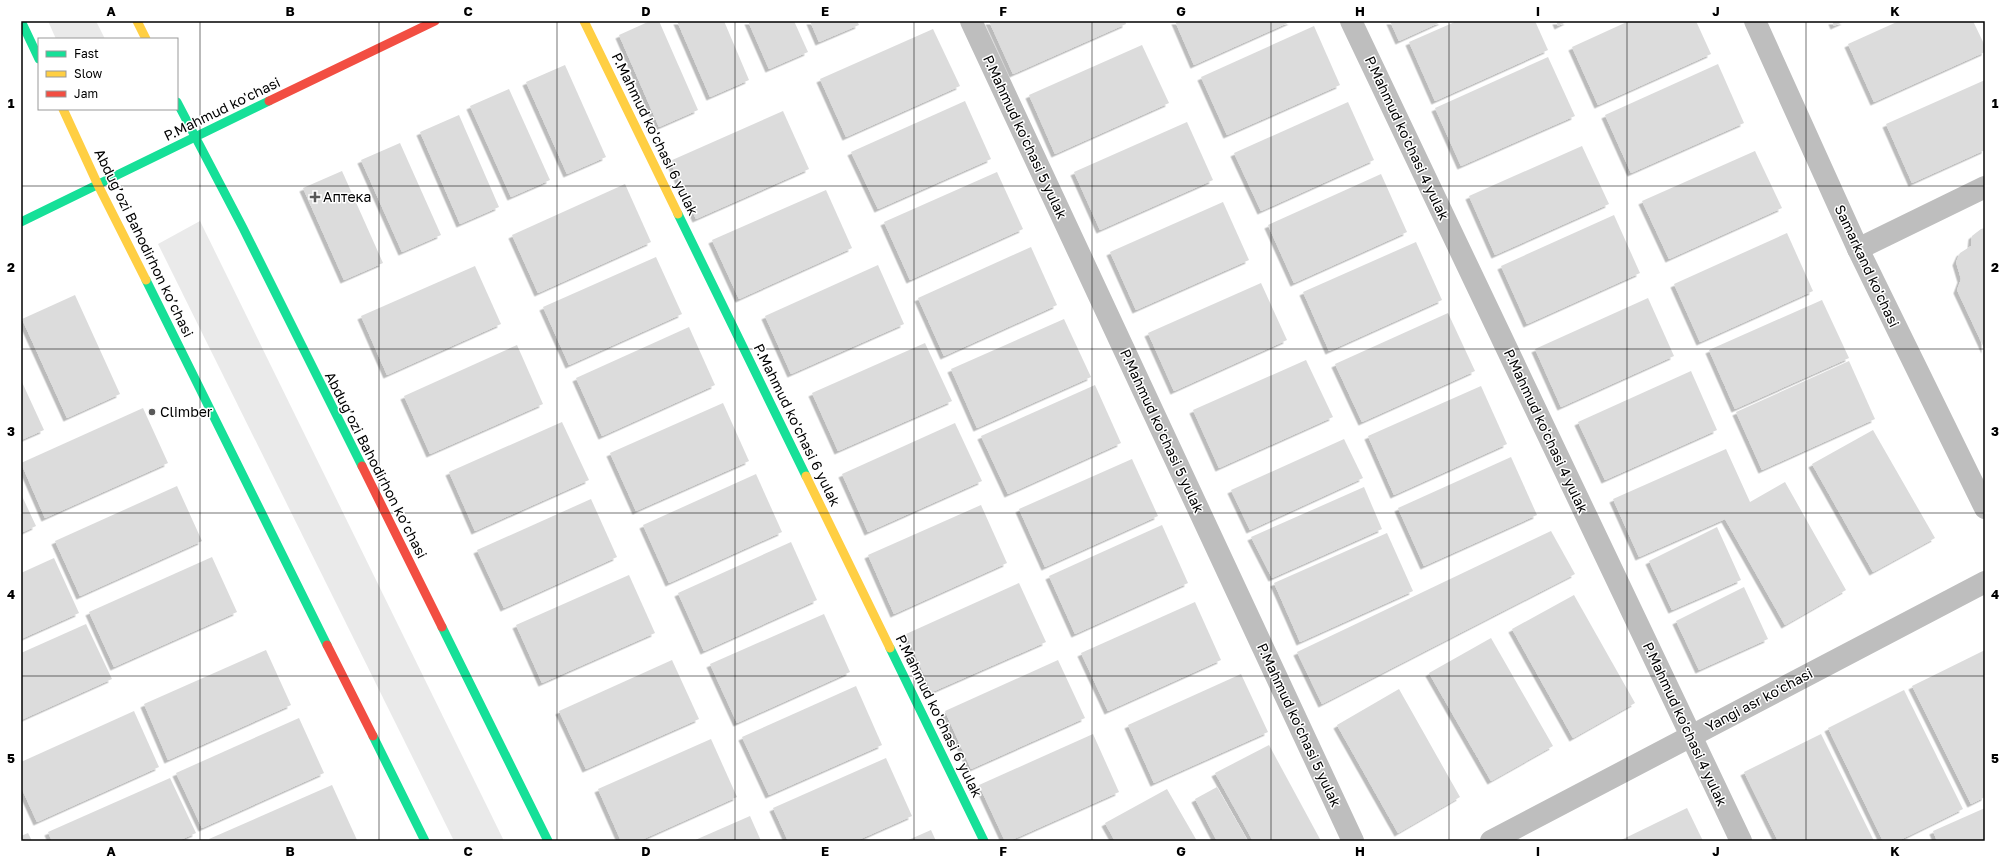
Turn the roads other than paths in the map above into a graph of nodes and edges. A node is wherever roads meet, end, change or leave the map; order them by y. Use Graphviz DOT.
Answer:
graph roads {
  1 [pos="21,21"];
  2 [pos="137,21"];
  3 [pos="435,21"];
  4 [pos="584,21"];
  5 [pos="971,21"];
  6 [pos="1351,21"];
  7 [pos="1755,21"];
  8 [pos="146,38"];
  9 [pos="38,57"];
  10 [pos="178,104"];
  11 [pos="63,110"];
  12 [pos="194,137"];
  13 [pos="98,185"];
  14 [pos="1985,187"];
  15 [pos="21,222"];
  16 [pos="1858,250"];
  17 [pos="1985,508"];
  18 [pos="1985,582"];
  19 [pos="1691,736"];
  20 [pos="425,841"];
  21 [pos="548,841"];
  22 [pos="984,841"];
  23 [pos="1353,841"];
  24 [pos="1491,841"];
  25 [pos="1741,841"];
  1 -- 9 [label="main road"];
  2 -- 8 [label="main road"];
  3 -- 12 [label="main road, P.Mahmud ko'chasi"];
  4 -- 22 [label="main road, P.Mahmud ko'chasi 6 yulak"];
  5 -- 23 [label="street, P.Mahmud ko'chasi 5 yulak"];
  6 -- 19 [label="street, P.Mahmud ko'chasi 4 yulak"];
  7 -- 16 [label="street, Samarkand ko'chasi"];
  10 -- 12 [label="main road, Abdug’ozi Bahodirhon ko’chasi"];
  11 -- 13 [label="main road, Abdug’ozi Bahodirhon ko’chasi"];
  12 -- 13 [label="main road, P.Mahmud ko'chasi"];
  12 -- 21 [label="main road, Abdug’ozi Bahodirhon ko’chasi"];
  13 -- 15 [label="main road, P.Mahmud ko'chasi"];
  13 -- 20 [label="main road, Abdug’ozi Bahodirhon ko’chasi"];
  14 -- 16 [label="street"];
  16 -- 17 [label="street, Samarkand ko'chasi"];
  18 -- 19 [label="street, Yangi asr ko'chasi"];
  19 -- 24 [label="street, Yangi asr ko'chasi"];
  19 -- 25 [label="street, P.Mahmud ko'chasi 4 yulak"];
}
